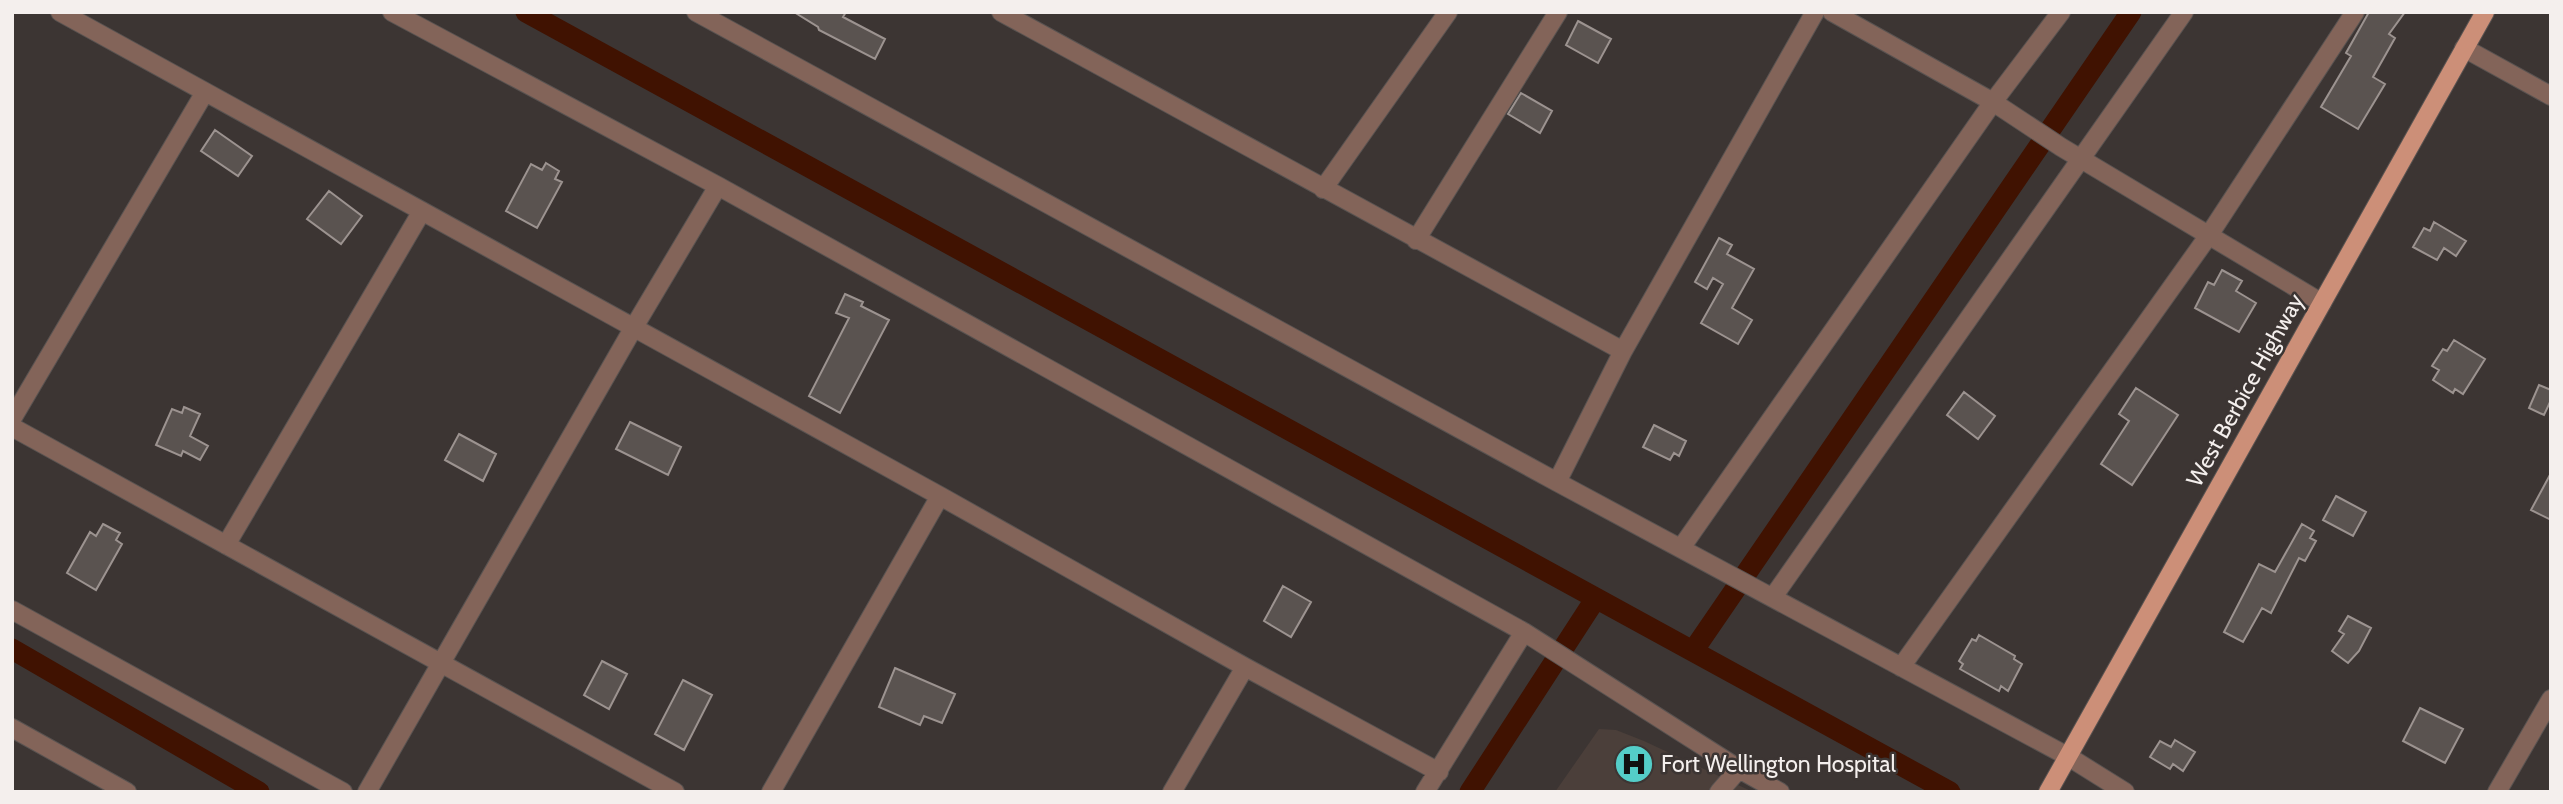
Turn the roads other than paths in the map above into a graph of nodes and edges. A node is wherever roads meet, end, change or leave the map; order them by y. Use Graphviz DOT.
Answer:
graph roads {
  1 [pos="60,12"];
  2 [pos="392,12"];
  3 [pos="696,12"];
  4 [pos="1001,12"];
  5 [pos="1448,12"];
  6 [pos="1558,12"];
  7 [pos="1815,12"];
  8 [pos="1832,12"];
  9 [pos="2061,12"];
  10 [pos="2184,12"];
  11 [pos="2355,12"];
  12 [pos="2485,12"];
  13 [pos="1031,19"];
  14 [pos="2464,48"];
  15 [pos="205,92"];
  16 [pos="2551,96"];
  17 [pos="1993,102"];
  18 [pos="2081,159"];
  19 [pos="718,186"];
  20 [pos="1323,189"];
  21 [pos="422,211"];
  22 [pos="2208,235"];
  23 [pos="1416,240"];
  24 [pos="2322,303"];
  25 [pos="634,327"];
  26 [pos="1623,351"];
  27 [pos="12,419"];
  28 [pos="12,427"];
  29 [pos="1557,482"];
  30 [pos="940,496"];
  31 [pos="226,545"];
  32 [pos="1681,548"];
  33 [pos="1773,597"];
  34 [pos="12,610"];
  35 [pos="1524,632"];
  36 [pos="442,663"];
  37 [pos="1245,667"];
  38 [pos="1901,667"];
  39 [pos="2551,699"];
  40 [pos="12,728"];
  41 [pos="2069,757"];
  42 [pos="1739,769"];
  43 [pos="1439,772"];
  44 [pos="2502,790"];
  45 [pos="127,792"];
  46 [pos="343,792"];
  47 [pos="367,792"];
  48 [pos="675,792"];
  49 [pos="771,792"];
  50 [pos="1172,792"];
  51 [pos="1425,792"];
  52 [pos="1719,792"];
  53 [pos="1780,792"];
  54 [pos="2048,792"];
  55 [pos="2126,792"];
  1 -- 15 [label="street"];
  2 -- 19 [label="street"];
  3 -- 29 [label="street"];
  4 -- 13 [label="street"];
  5 -- 20 [label="street"];
  6 -- 23 [label="street"];
  7 -- 26 [label="street"];
  8 -- 17 [label="street"];
  9 -- 17 [label="street"];
  10 -- 18 [label="street"];
  11 -- 22 [label="street"];
  12 -- 14 [label="main road, West Berbice Highway"];
  13 -- 20 [label="street"];
  14 -- 16 [label="street"];
  14 -- 24 [label="main road, West Berbice Highway"];
  15 -- 21 [label="street"];
  15 -- 27 [label="street"];
  17 -- 18 [label="street"];
  17 -- 32 [label="street"];
  18 -- 22 [label="street"];
  18 -- 33 [label="street"];
  19 -- 25 [label="street"];
  19 -- 35 [label="street"];
  20 -- 23 [label="street"];
  21 -- 25 [label="street"];
  21 -- 31 [label="street"];
  22 -- 24 [label="street"];
  22 -- 38 [label="street"];
  23 -- 26 [label="street"];
  24 -- 41 [label="main road, West Berbice Highway"];
  25 -- 30 [label="street"];
  25 -- 36 [label="street"];
  26 -- 29 [label="street"];
  28 -- 31 [label="street"];
  29 -- 32 [label="street"];
  30 -- 37 [label="street"];
  30 -- 49 [label="street"];
  31 -- 36 [label="street"];
  32 -- 33 [label="street"];
  33 -- 38 [label="street"];
  34 -- 46 [label="street"];
  35 -- 42 [label="street"];
  35 -- 43 [label="street"];
  36 -- 47 [label="street"];
  36 -- 48 [label="street"];
  37 -- 43 [label="street"];
  37 -- 50 [label="street"];
  38 -- 41 [label="street"];
  39 -- 44 [label="street"];
  40 -- 45 [label="street"];
  41 -- 54 [label="main road, West Berbice Highway"];
  41 -- 55 [label="street"];
  42 -- 52 [label="street"];
  42 -- 53 [label="street"];
  43 -- 51 [label="street"];
}
